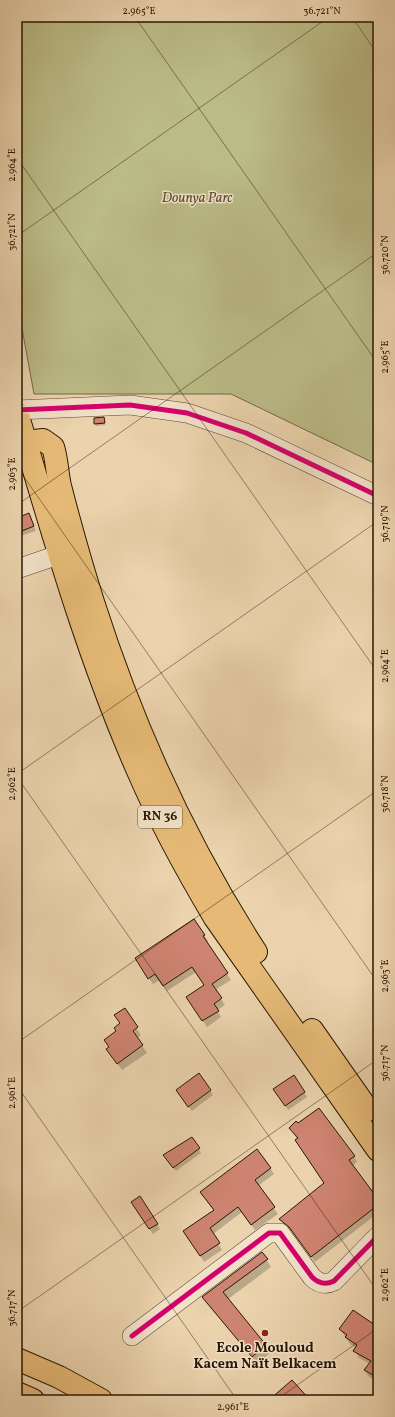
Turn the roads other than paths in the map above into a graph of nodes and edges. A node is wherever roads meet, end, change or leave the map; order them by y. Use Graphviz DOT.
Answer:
graph roads {
  1 [pos="17,410"];
  2 [pos="17,413"];
  3 [pos="26,442"];
  4 [pos="378,496"];
  5 [pos="58,555"];
  6 [pos="17,569"];
  7 [pos="378,1125"];
  8 [pos="378,1150"];
  9 [pos="378,1236"];
  10 [pos="132,1336"];
  11 [pos="17,1359"];
  12 [pos="17,1393"];
  13 [pos="33,1400"];
  14 [pos="102,1400"];
  1 -- 4 [label="street"];
  2 -- 3 [label="main road, RN 36"];
  3 -- 5 [label="main road, RN 36"];
  3 -- 7 [label="main road, RN 36"];
  5 -- 6 [label="street"];
  5 -- 8 [label="main road, RN 36"];
  9 -- 10 [label="street"];
  11 -- 14 [label="main road"];
  12 -- 13 [label="main road"];
}
